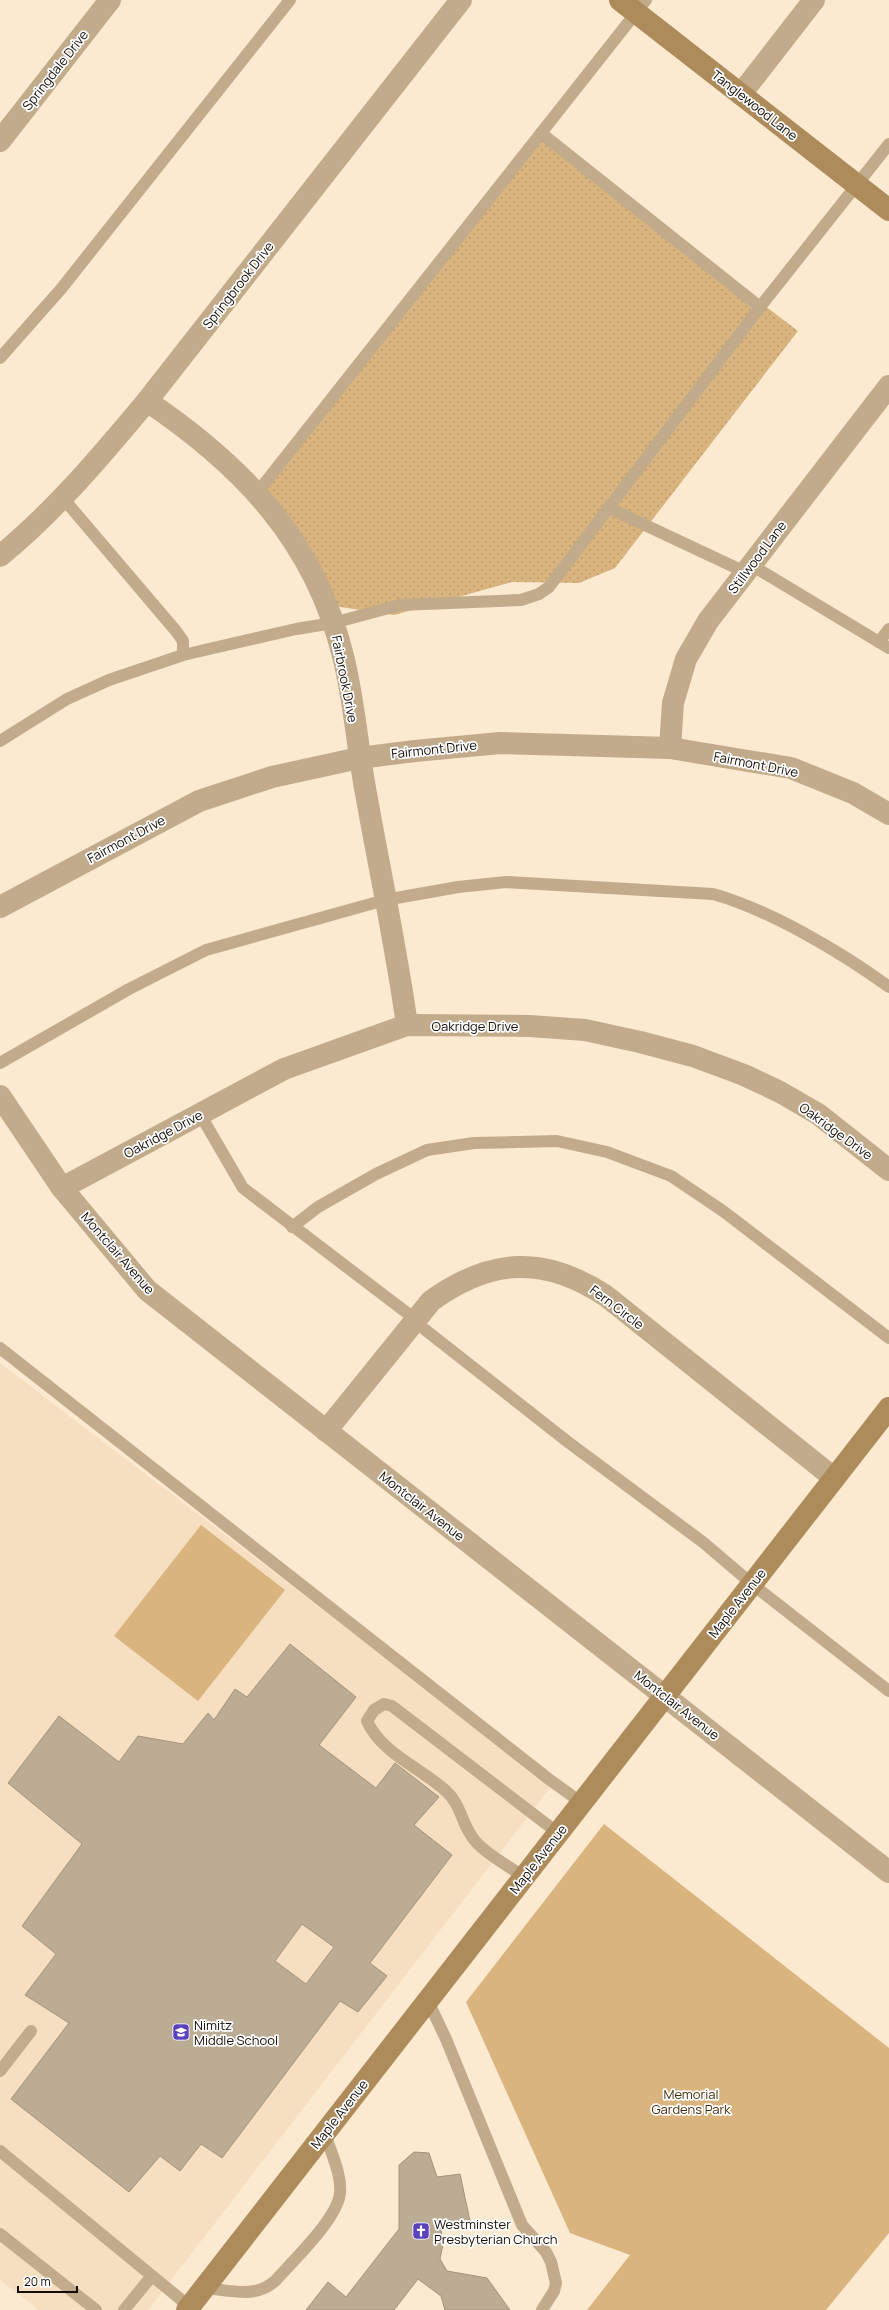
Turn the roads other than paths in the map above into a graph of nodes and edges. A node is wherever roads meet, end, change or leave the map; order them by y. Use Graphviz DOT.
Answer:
graph roads {
  1 [pos="110,0"];
  2 [pos="290,0"];
  3 [pos="461,0"];
  4 [pos="814,0"];
  5 [pos="634,4"];
  6 [pos="741,94"];
  7 [pos="541,133"];
  8 [pos="0,140"];
  9 [pos="889,144"];
  10 [pos="857,185"];
  11 [pos="889,210"];
  12 [pos="760,308"];
  13 [pos="0,358"];
  14 [pos="889,386"];
  15 [pos="147,401"];
  16 [pos="257,492"];
  17 [pos="62,497"];
  18 [pos="609,508"];
  19 [pos="0,556"];
  20 [pos="748,569"];
  21 [pos="333,623"];
  22 [pos="889,630"];
  23 [pos="884,645"];
  24 [pos="183,655"];
  25 [pos="0,741"];
  26 [pos="670,748"];
  27 [pos="359,758"];
  28 [pos="889,814"];
  29 [pos="385,900"];
  30 [pos="0,907"];
  31 [pos="889,987"];
  32 [pos="407,1026"];
  33 [pos="0,1063"];
  34 [pos="0,1096"];
  35 [pos="200,1114"];
  36 [pos="889,1170"];
  37 [pos="62,1188"];
  38 [pos="292,1228"];
  39 [pos="414,1320"];
  40 [pos="889,1338"];
  41 [pos="0,1348"];
  42 [pos="889,1408"];
  43 [pos="326,1431"];
  44 [pos="834,1478"];
  45 [pos="752,1584"];
  46 [pos="889,1691"];
  47 [pos="665,1696"];
  48 [pos="582,1803"];
  49 [pos="558,1832"];
  50 [pos="889,1872"];
  51 [pos="524,1877"];
  52 [pos="428,2001"];
  53 [pos="31,2031"];
  54 [pos="0,2071"];
  55 [pos="325,2133"];
  56 [pos="0,2151"];
  57 [pos="0,2234"];
  58 [pos="151,2277"];
  59 [pos="205,2288"];
  60 [pos="188,2308"];
  61 [pos="96,2310"];
  62 [pos="124,2310"];
  63 [pos="542,2310"];
  1 -- 8 [label="street, Springdale Drive"];
  2 -- 13 [label="lane"];
  3 -- 15 [label="street, Springbrook Drive"];
  4 -- 6 [label="street"];
  5 -- 6 [label="main road, Tanglewood Lane"];
  5 -- 7 [label="lane"];
  6 -- 10 [label="main road, Tanglewood Lane"];
  7 -- 12 [label="lane"];
  7 -- 16 [label="lane"];
  9 -- 10 [label="lane"];
  10 -- 11 [label="main road, Tanglewood Lane"];
  10 -- 12 [label="lane"];
  12 -- 18 [label="lane"];
  14 -- 20 [label="street, Stillwood Lane"];
  15 -- 16 [label="street, Fairbrook Drive"];
  15 -- 17 [label="street, Springbrook Drive"];
  16 -- 21 [label="street, Fairbrook Drive"];
  17 -- 19 [label="street, Springbrook Drive"];
  17 -- 24 [label="lane"];
  18 -- 20 [label="lane"];
  18 -- 21 [label="lane"];
  20 -- 23 [label="lane"];
  20 -- 26 [label="street, Stillwood Lane"];
  21 -- 24 [label="lane"];
  21 -- 27 [label="street, Fairbrook Drive"];
  22 -- 23 [label="lane"];
  24 -- 25 [label="lane"];
  26 -- 27 [label="street, Fairmont Drive"];
  26 -- 28 [label="street, Fairmont Drive"];
  27 -- 29 [label="street, Fairbrook Drive"];
  27 -- 30 [label="street, Fairmont Drive"];
  29 -- 31 [label="lane"];
  29 -- 32 [label="street, Fairbrook Drive"];
  29 -- 33 [label="lane"];
  32 -- 35 [label="street, Oakridge Drive"];
  32 -- 36 [label="street, Oakridge Drive"];
  34 -- 37 [label="street, Montclair Avenue"];
  35 -- 37 [label="street, Oakridge Drive"];
  35 -- 38 [label="lane"];
  37 -- 43 [label="street, Montclair Avenue"];
  38 -- 39 [label="lane"];
  38 -- 40 [label="lane"];
  39 -- 43 [label="street, Fern Circle"];
  39 -- 44 [label="street, Fern Circle"];
  39 -- 45 [label="lane"];
  41 -- 48 [label="lane"];
  42 -- 44 [label="main road, Maple Avenue"];
  43 -- 47 [label="street, Montclair Avenue"];
  44 -- 45 [label="main road, Maple Avenue"];
  45 -- 46 [label="lane"];
  45 -- 47 [label="main road, Maple Avenue"];
  47 -- 48 [label="main road, Maple Avenue"];
  47 -- 50 [label="street, Montclair Avenue"];
  48 -- 49 [label="main road, Maple Avenue"];
  49 -- 51 [label="main road, Maple Avenue"];
  49 -- 51 [label="lane"];
  51 -- 52 [label="main road, Maple Avenue"];
  52 -- 55 [label="main road, Maple Avenue"];
  52 -- 63 [label="lane"];
  53 -- 54 [label="lane"];
  55 -- 59 [label="main road, Maple Avenue"];
  55 -- 59 [label="lane"];
  56 -- 58 [label="lane"];
  57 -- 61 [label="lane"];
  58 -- 60 [label="lane"];
  58 -- 62 [label="lane"];
  59 -- 60 [label="main road, Maple Avenue"];
}
